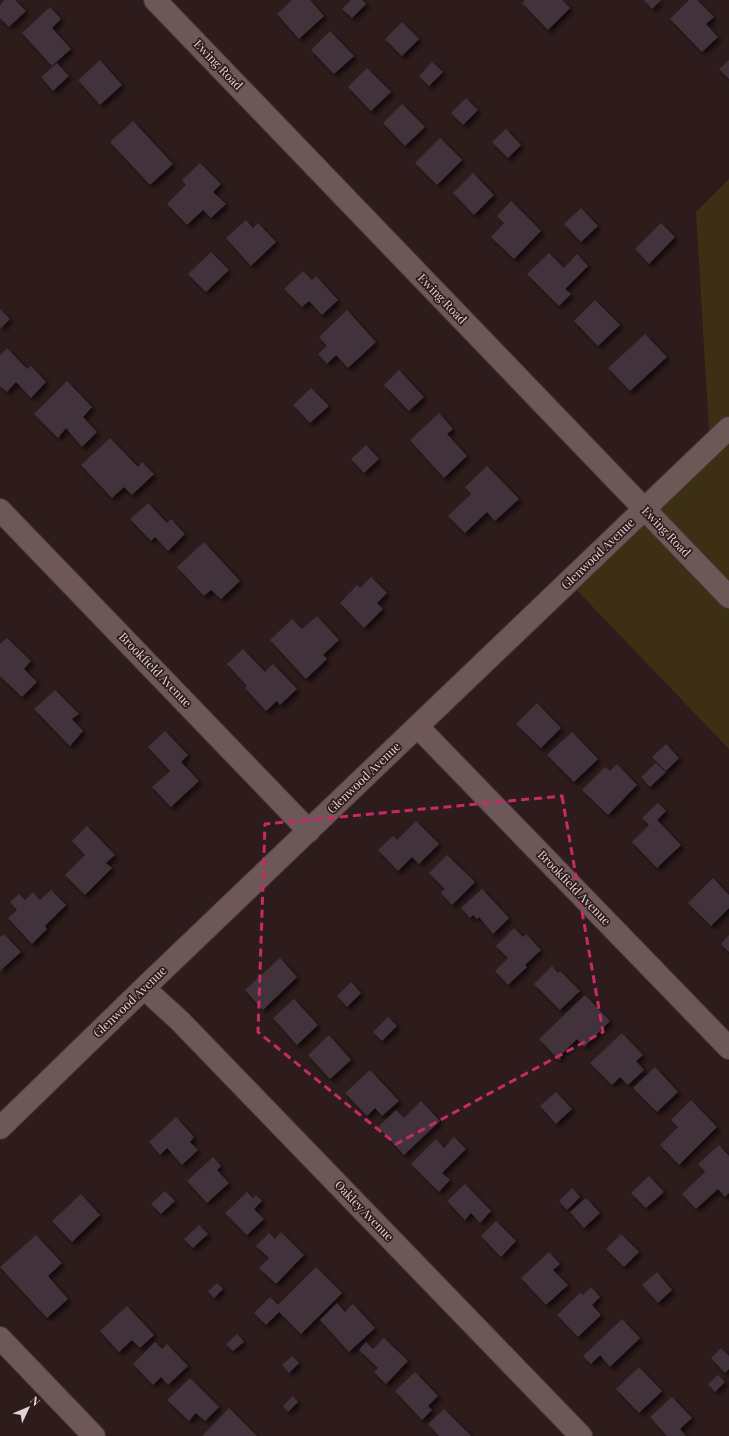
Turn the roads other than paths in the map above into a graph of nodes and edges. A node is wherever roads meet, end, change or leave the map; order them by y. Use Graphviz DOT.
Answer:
graph roads {
  1 [pos="155,0"];
  2 [pos="729,428"];
  3 [pos="0,510"];
  4 [pos="644,510"];
  5 [pos="729,597"];
  6 [pos="418,727"];
  7 [pos="309,831"];
  8 [pos="144,988"];
  9 [pos="729,1048"];
  10 [pos="0,1128"];
  11 [pos="0,1338"];
  12 [pos="94,1436"];
  13 [pos="581,1436"];
  1 -- 4 [label="street, Ewing Road"];
  2 -- 4 [label="street, Glenwood Avenue"];
  3 -- 7 [label="street, Brookfield Avenue"];
  4 -- 5 [label="street, Ewing Road"];
  4 -- 6 [label="street, Glenwood Avenue"];
  6 -- 7 [label="street, Glenwood Avenue"];
  6 -- 9 [label="street, Brookfield Avenue"];
  7 -- 8 [label="street, Glenwood Avenue"];
  8 -- 10 [label="street, Glenwood Avenue"];
  8 -- 13 [label="street, Oakley Avenue"];
  11 -- 12 [label="street"];
}
